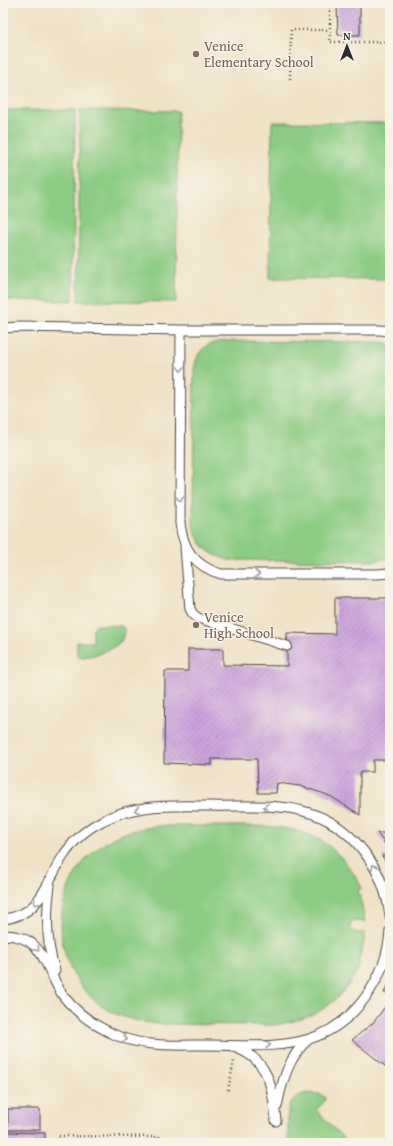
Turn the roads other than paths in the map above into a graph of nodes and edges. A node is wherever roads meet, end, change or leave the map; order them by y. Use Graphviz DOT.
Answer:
graph roads {
  1 [pos="3,328"];
  2 [pos="181,330"];
  3 [pos="390,331"];
  4 [pos="185,546"];
  5 [pos="390,573"];
  6 [pos="288,646"];
  7 [pos="57,866"];
  8 [pos="390,917"];
  9 [pos="3,919"];
  10 [pos="390,931"];
  11 [pos="3,934"];
  12 [pos="64,996"];
  13 [pos="309,1039"];
  14 [pos="226,1045"];
  1 -- 2 [label="lane"];
  2 -- 3 [label="lane"];
  2 -- 4 [label="lane, one-way"];
  4 -- 5 [label="lane, one-way"];
  4 -- 6 [label="lane"];
  8 -- 7 [label="lane, one-way"];
  7 -- 9 [label="lane, one-way"];
  7 -- 12 [label="lane"];
  10 -- 13 [label="lane"];
  11 -- 12 [label="lane, one-way"];
  12 -- 14 [label="lane, one-way"];
  14 -- 13 [label="lane, one-way"];
  13 -- 14 [label="lane"];
}
